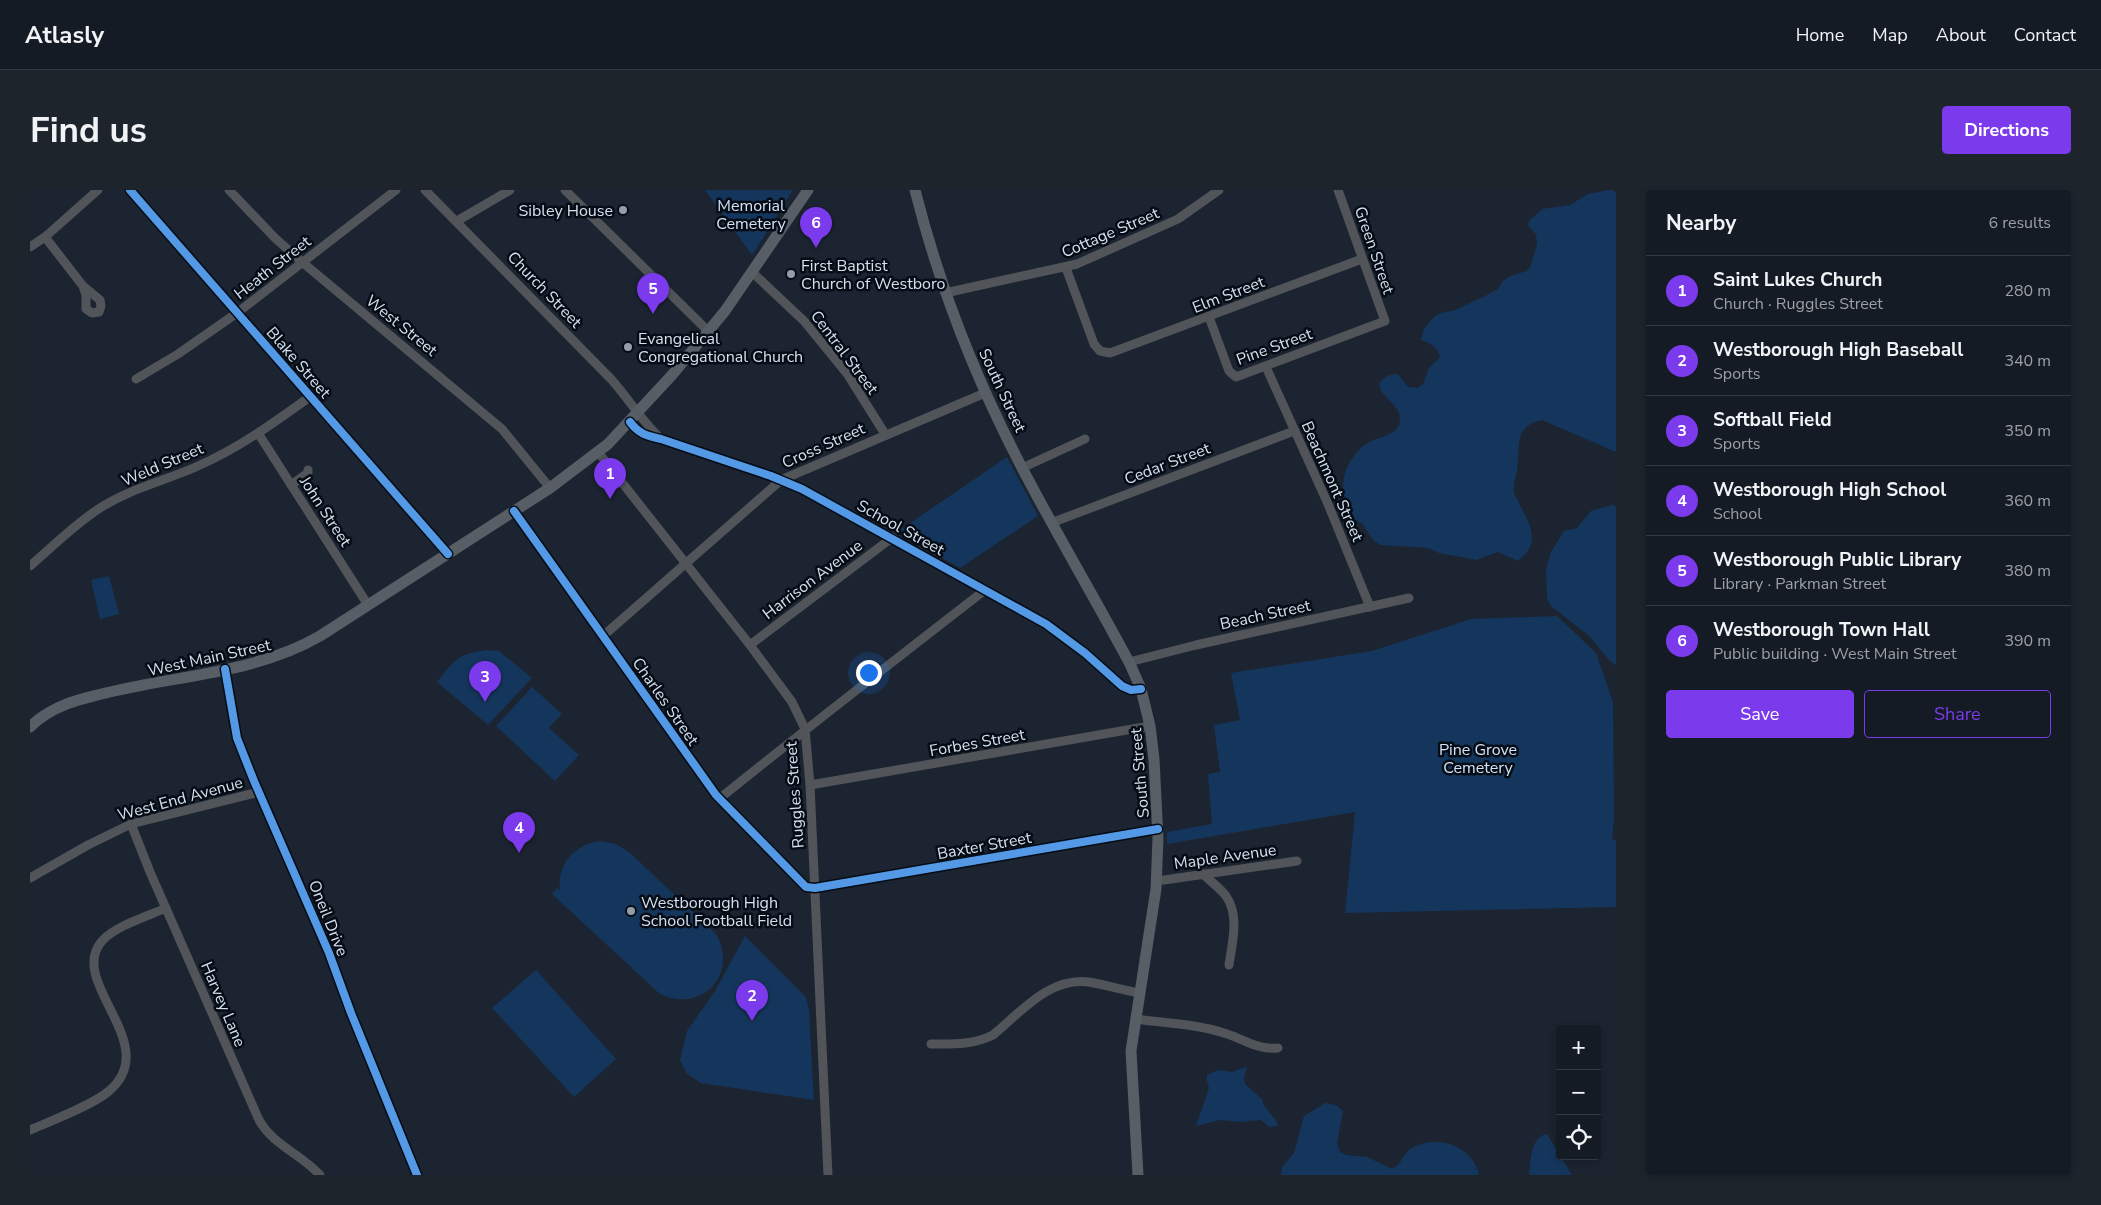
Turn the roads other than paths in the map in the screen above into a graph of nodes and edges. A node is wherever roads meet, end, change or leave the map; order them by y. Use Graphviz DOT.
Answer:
graph roads {
  1 [pos="98,190"];
  2 [pos="130,190"];
  3 [pos="229,190"];
  4 [pos="396,190"];
  5 [pos="425,190"];
  6 [pos="510,190"];
  7 [pos="565,190"];
  8 [pos="808,190"];
  9 [pos="915,190"];
  10 [pos="1220,190"];
  11 [pos="1338,190"];
  12 [pos="456,221"];
  13 [pos="45,237"];
  14 [pos="30,247"];
  15 [pos="1362,259"];
  16 [pos="302,262"];
  17 [pos="1066,268"];
  18 [pos="753,273"];
  19 [pos="83,286"];
  20 [pos="945,293"];
  21 [pos="237,313"];
  22 [pos="1209,318"];
  23 [pos="1384,321"];
  24 [pos="708,332"];
  25 [pos="1266,367"];
  26 [pos="136,379"];
  27 [pos="985,393"];
  28 [pos="311,396"];
  29 [pos="638,412"];
  30 [pos="630,422"];
  31 [pos="1294,431"];
  32 [pos="258,433"];
  33 [pos="885,434"];
  34 [pos="661,439"];
  35 [pos="1085,439"];
  36 [pos="598,452"];
  37 [pos="1022,468"];
  38 [pos="308,470"];
  39 [pos="781,480"];
  40 [pos="291,485"];
  41 [pos="550,488"];
  42 [pos="514,511"];
  43 [pos="1051,522"];
  44 [pos="893,538"];
  45 [pos="448,554"];
  46 [pos="685,564"];
  47 [pos="30,566"];
  48 [pos="985,590"];
  49 [pos="1409,598"];
  50 [pos="368,605"];
  51 [pos="1370,608"];
  52 [pos="603,636"];
  53 [pos="750,645"];
  54 [pos="1129,662"];
  55 [pos="225,670"];
  56 [pos="1141,689"];
  57 [pos="1150,726"];
  58 [pos="30,727"];
  59 [pos="805,729"];
  60 [pos="810,785"];
  61 [pos="259,792"];
  62 [pos="719,799"];
  63 [pos="131,824"];
  64 [pos="1158,829"];
  65 [pos="1297,861"];
  66 [pos="1203,874"];
  67 [pos="30,878"];
  68 [pos="1157,881"];
  69 [pos="815,888"];
  70 [pos="166,908"];
  71 [pos="1229,964"];
  72 [pos="1139,993"];
  73 [pos="1135,1019"];
  74 [pos="932,1044"];
  75 [pos="1278,1048"];
  76 [pos="30,1130"];
  77 [pos="320,1175"];
  78 [pos="417,1175"];
  79 [pos="828,1175"];
  80 [pos="1138,1175"];
  1 -- 13 [label="street"];
  2 -- 21 [label="street, Blake Street"];
  3 -- 16 [label="street, West Street"];
  4 -- 16 [label="street, Heath Street"];
  5 -- 12 [label="street, Church Street"];
  6 -- 12 [label="street"];
  7 -- 24 [label="street"];
  8 -- 18 [label="main road, West Main Street"];
  9 -- 20 [label="main road, South Street"];
  10 -- 17 [label="street, Cottage Street"];
  11 -- 15 [label="street, Green Street"];
  12 -- 29 [label="street, Church Street"];
  13 -- 14 [label="street"];
  13 -- 19 [label="street"];
  15 -- 22 [label="street, Elm Street"];
  15 -- 23 [label="street, Green Street"];
  16 -- 21 [label="street, Heath Street"];
  16 -- 41 [label="street, West Street"];
  17 -- 20 [label="street, Cottage Street"];
  17 -- 22 [label="street, Elm Street"];
  18 -- 24 [label="main road, West Main Street"];
  18 -- 33 [label="street, Central Street"];
  20 -- 27 [label="main road, South Street"];
  21 -- 26 [label="street, Heath Street"];
  21 -- 28 [label="street, Blake Street"];
  22 -- 25 [label="street, Pine Street"];
  23 -- 25 [label="street, Pine Street"];
  24 -- 29 [label="main road, West Main Street"];
  25 -- 31 [label="street, Beachmont Street"];
  27 -- 33 [label="street, Cross Street"];
  27 -- 37 [label="main road, South Street"];
  28 -- 32 [label="street, Weld Street"];
  28 -- 45 [label="street, Blake Street"];
  29 -- 30 [label="main road, West Main Street"];
  29 -- 34 [label="street, School Street"];
  30 -- 34 [label="street, School Street"];
  30 -- 36 [label="main road, West Main Street"];
  31 -- 43 [label="street, Cedar Street"];
  31 -- 51 [label="street, Beachmont Street"];
  32 -- 40 [label="street, John Street"];
  32 -- 47 [label="street, Weld Street"];
  33 -- 39 [label="street, Cross Street"];
  34 -- 39 [label="street, School Street"];
  35 -- 37 [label="street"];
  36 -- 41 [label="main road, West Main Street"];
  36 -- 46 [label="street, Ruggles Street"];
  37 -- 43 [label="main road, South Street"];
  38 -- 40 [label="street"];
  39 -- 44 [label="street, School Street"];
  39 -- 46 [label="street, Cross Street"];
  40 -- 50 [label="street, John Street"];
  41 -- 42 [label="main road, West Main Street"];
  42 -- 45 [label="main road, West Main Street"];
  42 -- 52 [label="street, Charles Street"];
  43 -- 54 [label="main road, South Street"];
  44 -- 48 [label="street, School Street"];
  44 -- 53 [label="street, Harrison Avenue"];
  45 -- 50 [label="main road, West Main Street"];
  46 -- 52 [label="street, Cross Street"];
  46 -- 53 [label="street, Ruggles Street"];
  48 -- 56 [label="street, School Street"];
  48 -- 59 [label="street"];
  49 -- 51 [label="street, Beach Street"];
  50 -- 55 [label="main road, West Main Street"];
  51 -- 54 [label="street, Beach Street"];
  52 -- 62 [label="street, Charles Street"];
  53 -- 59 [label="street, Ruggles Street"];
  54 -- 56 [label="main road, South Street"];
  55 -- 58 [label="main road, West Main Street"];
  55 -- 61 [label="street, Oneil Drive"];
  56 -- 57 [label="main road, South Street"];
  57 -- 60 [label="street, Forbes Street"];
  57 -- 64 [label="main road, South Street"];
  59 -- 60 [label="street, Ruggles Street"];
  59 -- 62 [label="street"];
  60 -- 69 [label="street, Ruggles Street"];
  61 -- 63 [label="street, West End Avenue"];
  61 -- 78 [label="street, Oneil Drive"];
  62 -- 69 [label="street, Charles Street"];
  63 -- 67 [label="street, West End Avenue"];
  63 -- 70 [label="street, Harvey Lane"];
  64 -- 68 [label="main road, South Street"];
  64 -- 69 [label="street, Baxter Street"];
  65 -- 66 [label="street, Maple Avenue"];
  66 -- 68 [label="street, Maple Avenue"];
  66 -- 71 [label="street"];
  68 -- 72 [label="main road, South Street"];
  69 -- 79 [label="street, Ruggles Street"];
  70 -- 76 [label="street"];
  70 -- 77 [label="street, Harvey Lane"];
  72 -- 73 [label="main road, South Street"];
  72 -- 74 [label="street"];
  73 -- 75 [label="street"];
  73 -- 80 [label="main road, South Street"];
}
